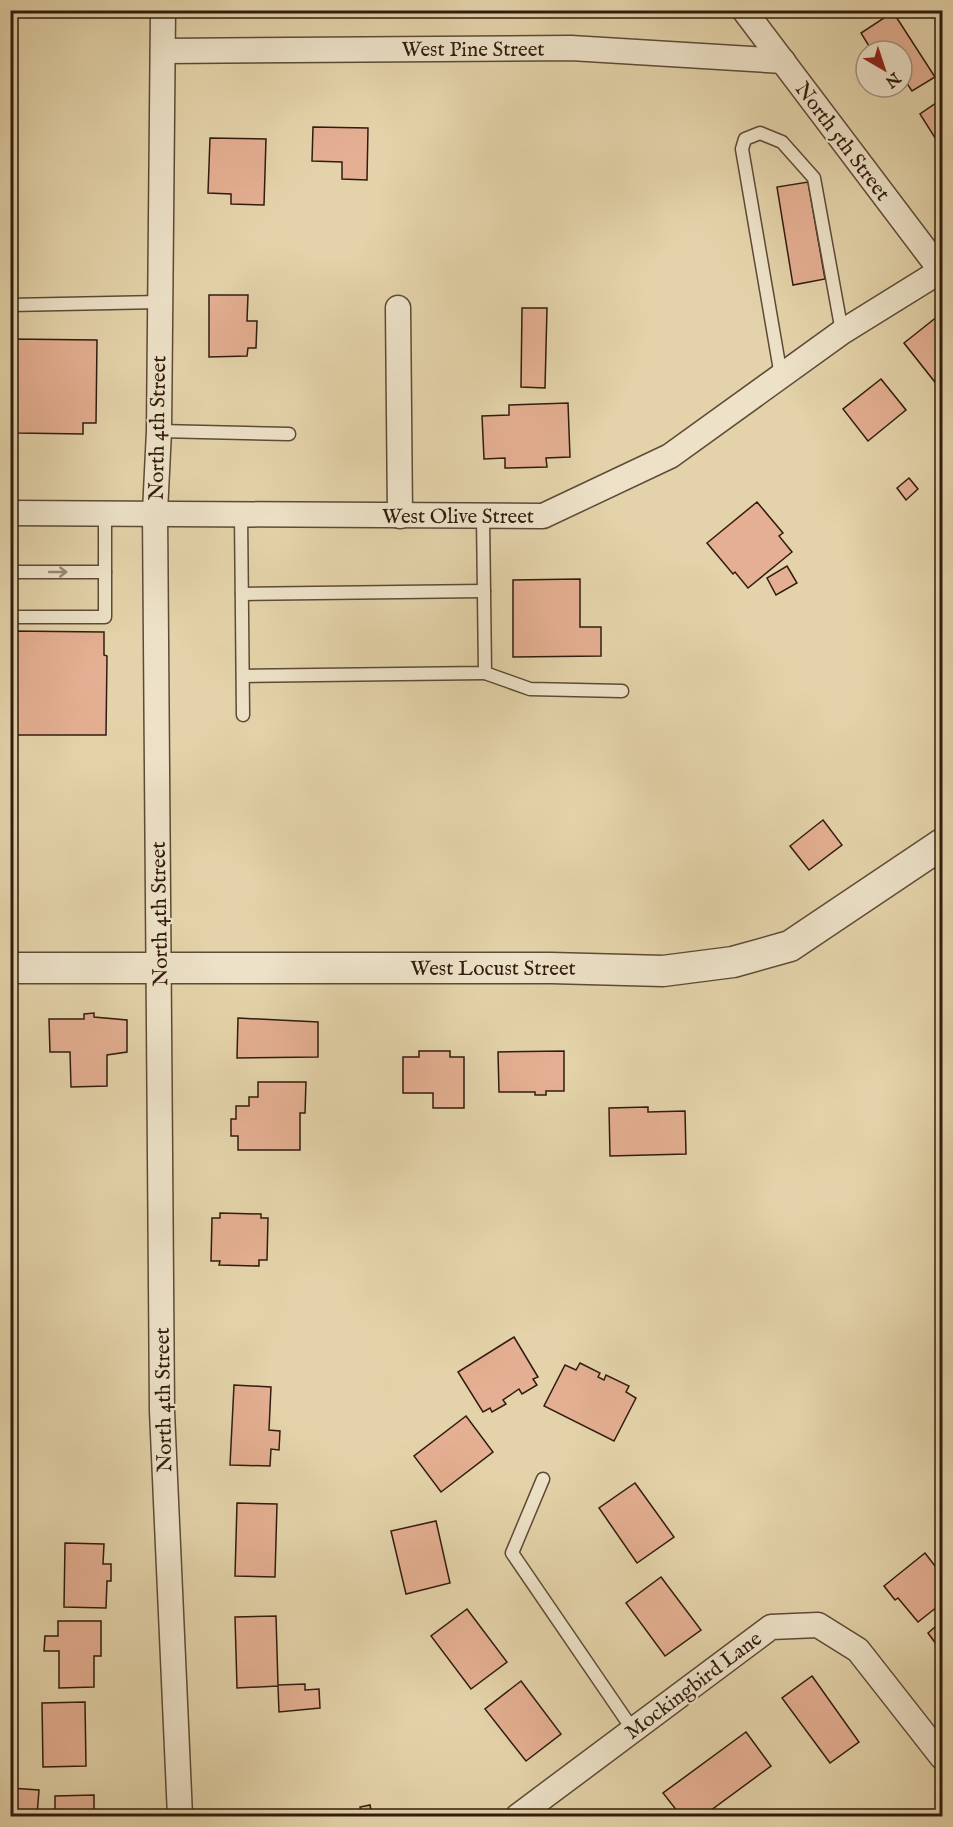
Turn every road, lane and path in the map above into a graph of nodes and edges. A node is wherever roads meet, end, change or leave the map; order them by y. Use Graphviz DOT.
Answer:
graph roads {
  1 [pos="18,10"];
  2 [pos="163,10"];
  3 [pos="744,10"];
  4 [pos="10,15"];
  5 [pos="163,51"];
  6 [pos="783,61"];
  7 [pos="942,271"];
  8 [pos="160,302"];
  9 [pos="10,305"];
  10 [pos="399,308"];
  11 [pos="842,332"];
  12 [pos="781,376"];
  13 [pos="159,430"];
  14 [pos="289,434"];
  15 [pos="155,512"];
  16 [pos="10,513"];
  17 [pos="105,513"];
  18 [pos="241,514"];
  19 [pos="400,516"];
  20 [pos="483,516"];
  21 [pos="10,572"];
  22 [pos="105,572"];
  23 [pos="484,591"];
  24 [pos="242,594"];
  25 [pos="10,617"];
  26 [pos="484,673"];
  27 [pos="243,676"];
  28 [pos="622,691"];
  29 [pos="243,715"];
  30 [pos="942,844"];
  31 [pos="159,967"];
  32 [pos="10,968"];
  33 [pos="543,1479"];
  34 [pos="633,1730"];
  35 [pos="942,1757"];
  36 [pos="180,1816"];
  37 [pos="518,1816"];
  1 -- 4 [label="lane"];
  2 -- 5 [label="street, North 4th Street"];
  3 -- 6 [label="street, North 5th Street"];
  5 -- 6 [label="street, West Pine Street"];
  5 -- 8 [label="street, North 4th Street"];
  6 -- 7 [label="street, North 5th Street"];
  7 -- 11 [label="street, West Olive Street"];
  8 -- 9 [label="lane"];
  8 -- 13 [label="street, North 4th Street"];
  10 -- 19 [label="street"];
  11 -- 12 [label="street, West Olive Street"];
  11 -- 12 [label="lane"];
  12 -- 20 [label="street, West Olive Street"];
  13 -- 14 [label="lane"];
  13 -- 15 [label="street, North 4th Street"];
  15 -- 17 [label="street, West Olive Street"];
  15 -- 18 [label="street, West Olive Street"];
  15 -- 31 [label="street, North 4th Street"];
  16 -- 17 [label="street, West Olive Street"];
  17 -- 22 [label="lane"];
  18 -- 19 [label="street, West Olive Street"];
  18 -- 24 [label="lane"];
  19 -- 20 [label="street, West Olive Street"];
  20 -- 23 [label="lane"];
  21 -- 22 [label="lane, one-way"];
  22 -- 25 [label="lane"];
  23 -- 24 [label="lane"];
  23 -- 26 [label="lane"];
  24 -- 27 [label="lane"];
  26 -- 27 [label="lane"];
  26 -- 28 [label="lane"];
  27 -- 29 [label="lane"];
  30 -- 31 [label="street, West Locust Street"];
  31 -- 32 [label="street, West Locust Street"];
  31 -- 36 [label="street, North 4th Street"];
  33 -- 34 [label="lane"];
  34 -- 35 [label="street, Mockingbird Lane"];
  34 -- 37 [label="street, Mockingbird Lane"];
}
